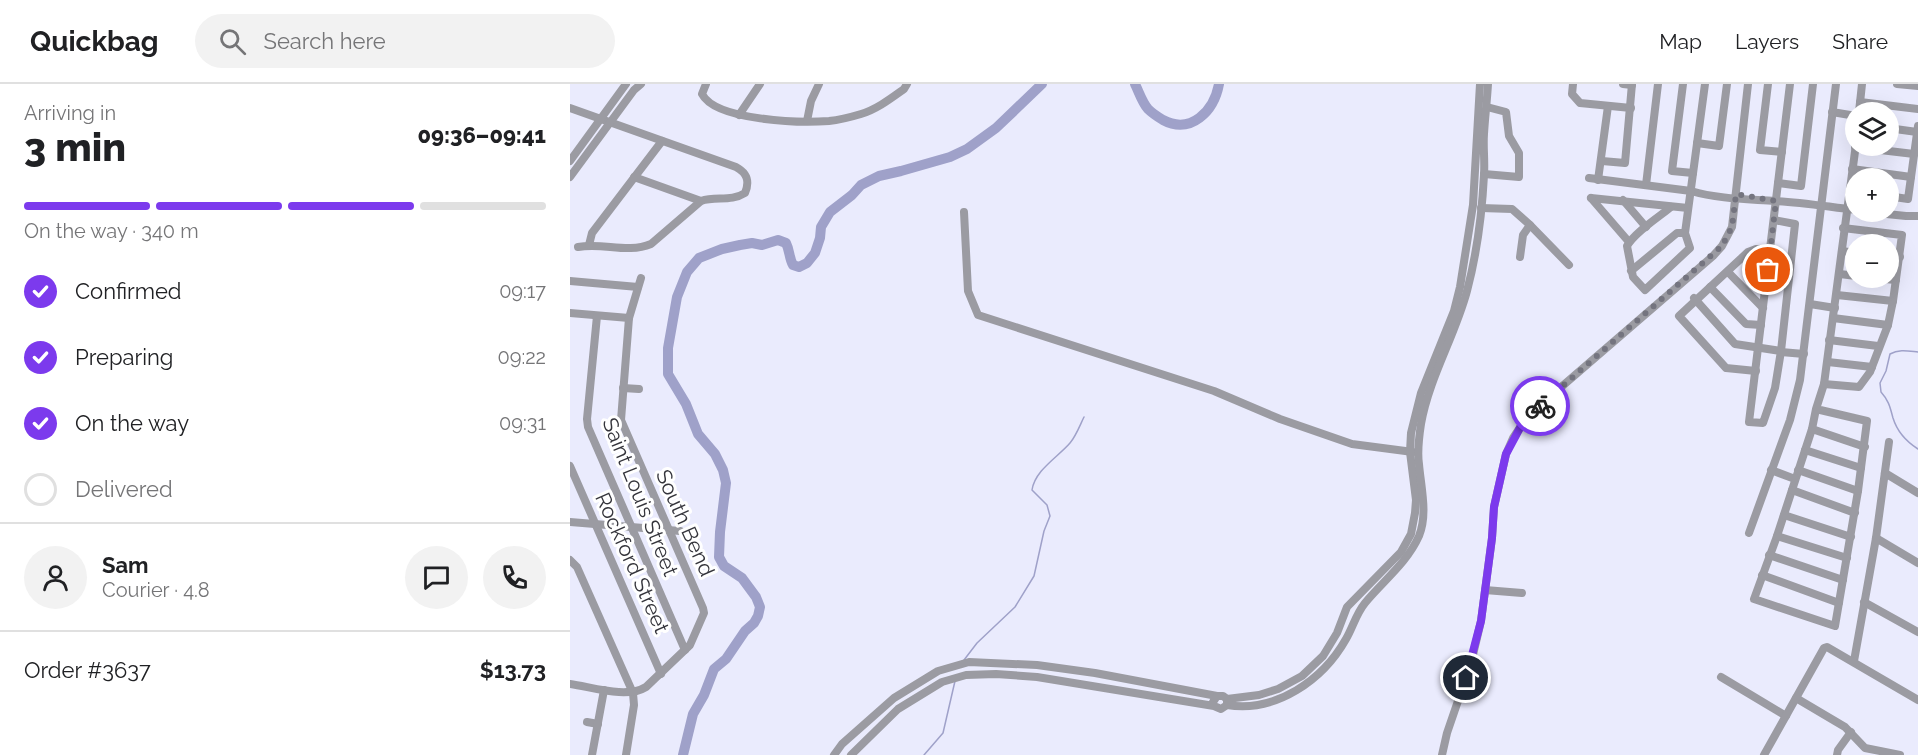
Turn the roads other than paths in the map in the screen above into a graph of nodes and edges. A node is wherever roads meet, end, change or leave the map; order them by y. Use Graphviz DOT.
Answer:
graph roads {
  1 [pos="626,84"];
  2 [pos="641,84"];
  3 [pos="706,84"];
  4 [pos="760,84"];
  5 [pos="819,84"];
  6 [pos="907,84"];
  7 [pos="1480,84"];
  8 [pos="1488,84"];
  9 [pos="1573,84"];
  10 [pos="1623,84"];
  11 [pos="1632,84"];
  12 [pos="1658,84"];
  13 [pos="1683,84"];
  14 [pos="1705,84"];
  15 [pos="1727,84"];
  16 [pos="1748,84"];
  17 [pos="1768,84"];
  18 [pos="1790,84"];
  19 [pos="1813,84"];
  20 [pos="1836,84"];
  21 [pos="1862,84"];
  22 [pos="1897,84"];
  23 [pos="1918,86"];
  24 [pos="1860,102"];
  25 [pos="1608,106"];
  26 [pos="1487,107"];
  27 [pos="1899,107"];
  28 [pos="570,108"];
  29 [pos="1631,108"];
  30 [pos="1918,109"];
  31 [pos="1832,112"];
  32 [pos="1845,114"];
  33 [pos="739,115"];
  34 [pos="600,119"];
  35 [pos="807,121"];
  36 [pos="609,123"];
  37 [pos="1899,128"];
  38 [pos="1918,129"];
  39 [pos="662,141"];
  40 [pos="1697,143"];
  41 [pos="1782,152"];
  42 [pos="1899,152"];
  43 [pos="1914,154"];
  44 [pos="570,161"];
  45 [pos="1602,161"];
  46 [pos="1693,173"];
  47 [pos="1484,174"];
  48 [pos="1899,175"];
  49 [pos="570,177"];
  50 [pos="634,177"];
  51 [pos="1911,177"];
  52 [pos="1589,178"];
  53 [pos="1598,180"];
  54 [pos="1778,183"];
  55 [pos="1646,185"];
  56 [pos="1690,191"];
  57 [pos="1735,196"];
  58 [pos="1899,198"];
  59 [pos="1623,200"];
  60 [pos="701,201"];
  61 [pos="1776,201"];
  62 [pos="1821,206"];
  63 [pos="1671,207"];
  64 [pos="1481,208"];
  65 [pos="1688,208"];
  66 [pos="1845,209"];
  67 [pos="964,212"];
  68 [pos="1899,215"];
  69 [pos="1918,216"];
  70 [pos="1845,218"];
  71 [pos="1774,220"];
  72 [pos="1530,225"];
  73 [pos="1646,227"];
  74 [pos="1844,228"];
  75 [pos="1685,233"];
  76 [pos="1629,242"];
  77 [pos="589,245"];
  78 [pos="578,247"];
  79 [pos="1770,250"];
  80 [pos="1842,251"];
  81 [pos="1845,251"];
  82 [pos="1520,257"];
  83 [pos="1900,257"];
  84 [pos="1899,263"];
  85 [pos="1569,266"];
  86 [pos="1631,271"];
  87 [pos="1728,272"];
  88 [pos="1839,274"];
  89 [pos="1845,275"];
  90 [pos="641,278"];
  91 [pos="570,281"];
  92 [pos="638,287"];
  93 [pos="1710,287"];
  94 [pos="1895,288"];
  95 [pos="1837,295"];
  96 [pos="1694,299"];
  97 [pos="1893,302"];
  98 [pos="1810,304"];
  99 [pos="1763,308"];
  100 [pos="1835,308"];
  101 [pos="570,314"];
  102 [pos="597,316"];
  103 [pos="629,318"];
  104 [pos="1833,318"];
  105 [pos="1761,325"];
  106 [pos="1888,325"];
  107 [pos="1829,340"];
  108 [pos="1878,346"];
  109 [pos="1758,347"];
  110 [pos="1781,351"];
  111 [pos="1804,354"];
  112 [pos="1828,362"];
  113 [pos="1872,367"];
  114 [pos="1756,370"];
  115 [pos="1824,384"];
  116 [pos="623,388"];
  117 [pos="639,389"];
  118 [pos="1816,409"];
  119 [pos="1812,429"];
  120 [pos="1889,442"];
  121 [pos="1865,447"];
  122 [pos="1805,450"];
  123 [pos="1414,452"];
  124 [pos="570,466"];
  125 [pos="1862,468"];
  126 [pos="1771,470"];
  127 [pos="1798,470"];
  128 [pos="1885,473"];
  129 [pos="1795,479"];
  130 [pos="1792,490"];
  131 [pos="1858,491"];
  132 [pos="1918,493"];
  133 [pos="1855,513"];
  134 [pos="1784,515"];
  135 [pos="570,522"];
  136 [pos="595,524"];
  137 [pos="632,527"];
  138 [pos="669,530"];
  139 [pos="680,531"];
  140 [pos="1749,533"];
  141 [pos="1777,536"];
  142 [pos="1851,537"];
  143 [pos="1876,538"];
  144 [pos="1769,555"];
  145 [pos="1847,558"];
  146 [pos="570,560"];
  147 [pos="1918,563"];
  148 [pos="1762,575"];
  149 [pos="1843,580"];
  150 [pos="1485,590"];
  151 [pos="1521,593"];
  152 [pos="1864,602"];
  153 [pos="1839,603"];
  154 [pos="1918,632"];
  155 [pos="685,650"];
  156 [pos="1854,661"];
  157 [pos="661,674"];
  158 [pos="1721,677"];
  159 [pos="570,683"];
  160 [pos="604,690"];
  161 [pos="633,693"];
  162 [pos="1216,696"];
  163 [pos="1796,698"];
  164 [pos="1918,700"];
  165 [pos="1227,702"];
  166 [pos="1214,706"];
  167 [pos="1786,716"];
  168 [pos="587,722"];
  169 [pos="598,723"];
  170 [pos="1851,732"];
  171 [pos="592,755"];
  172 [pos="626,755"];
  173 [pos="834,755"];
  174 [pos="851,755"];
  175 [pos="1442,755"];
  176 [pos="1764,755"];
  177 [pos="1837,755"];
  178 [pos="1900,755"];
  1 -- 34 [label="street"];
  2 -- 36 [label="street"];
  3 -- 33 [label="street"];
  4 -- 33 [label="street"];
  5 -- 35 [label="street"];
  6 -- 35 [label="street"];
  7 -- 123 [label="street"];
  8 -- 26 [label="street"];
  9 -- 25 [label="street"];
  10 -- 11 [label="street"];
  11 -- 29 [label="street"];
  12 -- 55 [label="street"];
  13 -- 46 [label="street"];
  14 -- 40 [label="street"];
  15 -- 40 [label="street"];
  16 -- 57 [label="street"];
  17 -- 41 [label="street"];
  18 -- 41 [label="street"];
  19 -- 54 [label="street"];
  20 -- 31 [label="street"];
  21 -- 24 [label="street"];
  22 -- 23 [label="street"];
  25 -- 29 [label="street"];
  25 -- 45 [label="street"];
  26 -- 47 [label="street"];
  26 -- 47 [label="street"];
  27 -- 30 [label="street"];
  28 -- 34 [label="street"];
  29 -- 45 [label="street"];
  31 -- 32 [label="street"];
  31 -- 62 [label="street"];
  33 -- 35 [label="street"];
  34 -- 36 [label="street"];
  34 -- 44 [label="street"];
  36 -- 39 [label="street"];
  36 -- 49 [label="street"];
  37 -- 38 [label="street"];
  38 -- 43 [label="street"];
  39 -- 50 [label="street"];
  39 -- 60 [label="street"];
  40 -- 46 [label="street"];
  41 -- 54 [label="street"];
  42 -- 43 [label="street"];
  43 -- 51 [label="street"];
  45 -- 53 [label="street"];
  46 -- 56 [label="street"];
  47 -- 64 [label="street"];
  48 -- 51 [label="street"];
  50 -- 60 [label="street"];
  50 -- 77 [label="street"];
  51 -- 58 [label="street"];
  52 -- 53 [label="street"];
  53 -- 55 [label="street"];
  54 -- 61 [label="street"];
  55 -- 56 [label="street"];
  56 -- 57 [label="street"];
  56 -- 65 [label="street"];
  57 -- 61 [label="street"];
  57 -- 150 [label="street"];
  59 -- 63 [label="street"];
  59 -- 73 [label="street"];
  59 -- 76 [label="street"];
  60 -- 77 [label="street"];
  61 -- 62 [label="street"];
  61 -- 71 [label="street"];
  62 -- 66 [label="street"];
  62 -- 98 [label="street"];
  63 -- 65 [label="street"];
  63 -- 73 [label="street"];
  64 -- 72 [label="street"];
  64 -- 123 [label="street"];
  65 -- 75 [label="street"];
  67 -- 123 [label="street"];
  68 -- 69 [label="street"];
  70 -- 74 [label="street"];
  71 -- 79 [label="street"];
  71 -- 110 [label="street"];
  72 -- 82 [label="street"];
  72 -- 85 [label="street"];
  73 -- 76 [label="street"];
  74 -- 80 [label="street"];
  74 -- 83 [label="street"];
  75 -- 86 [label="street"];
  75 -- 86 [label="street"];
  76 -- 86 [label="street"];
  77 -- 78 [label="street"];
  79 -- 87 [label="street"];
  79 -- 99 [label="street"];
  80 -- 81 [label="street"];
  80 -- 88 [label="street"];
  83 -- 84 [label="street"];
  87 -- 93 [label="street"];
  87 -- 99 [label="street"];
  88 -- 89 [label="street"];
  88 -- 95 [label="street"];
  90 -- 92 [label="street, South Bend"];
  91 -- 92 [label="street"];
  92 -- 103 [label="street, South Bend"];
  93 -- 96 [label="street"];
  93 -- 105 [label="street"];
  94 -- 97 [label="street"];
  95 -- 97 [label="street"];
  95 -- 100 [label="street"];
  96 -- 109 [label="street"];
  96 -- 114 [label="street"];
  97 -- 106 [label="street"];
  98 -- 100 [label="street"];
  98 -- 111 [label="street"];
  99 -- 105 [label="street"];
  100 -- 104 [label="street"];
  101 -- 102 [label="street"];
  102 -- 103 [label="street"];
  102 -- 137 [label="street, Saint Louis Street"];
  103 -- 116 [label="street, South Bend"];
  104 -- 106 [label="street"];
  104 -- 107 [label="street"];
  105 -- 109 [label="street"];
  106 -- 108 [label="street"];
  107 -- 108 [label="street"];
  107 -- 112 [label="street"];
  108 -- 113 [label="street"];
  109 -- 110 [label="street"];
  109 -- 114 [label="street"];
  110 -- 111 [label="street"];
  110 -- 114 [label="street"];
  111 -- 126 [label="street"];
  112 -- 113 [label="street"];
  112 -- 115 [label="street"];
  113 -- 115 [label="street"];
  115 -- 118 [label="street"];
  116 -- 117 [label="street"];
  116 -- 138 [label="street, South Bend"];
  118 -- 119 [label="street"];
  118 -- 121 [label="street"];
  119 -- 121 [label="street"];
  119 -- 122 [label="street"];
  120 -- 128 [label="street"];
  121 -- 125 [label="street"];
  122 -- 125 [label="street"];
  122 -- 127 [label="street"];
  123 -- 165 [label="street"];
  124 -- 136 [label="street, Rockford Street"];
  125 -- 131 [label="street"];
  126 -- 129 [label="street"];
  126 -- 140 [label="street"];
  127 -- 129 [label="street"];
  127 -- 131 [label="street"];
  128 -- 132 [label="street"];
  128 -- 143 [label="street"];
  129 -- 130 [label="street"];
  130 -- 133 [label="street"];
  130 -- 134 [label="street"];
  131 -- 133 [label="street"];
  133 -- 142 [label="street"];
  134 -- 141 [label="street"];
  134 -- 142 [label="street"];
  135 -- 136 [label="street"];
  136 -- 137 [label="street"];
  136 -- 157 [label="street, Rockford Street"];
  137 -- 138 [label="street"];
  137 -- 155 [label="street, Saint Louis Street"];
  138 -- 139 [label="street"];
  138 -- 155 [label="street, South Bend"];
  141 -- 144 [label="street"];
  141 -- 145 [label="street"];
  142 -- 145 [label="street"];
  143 -- 147 [label="street"];
  143 -- 152 [label="street"];
  144 -- 148 [label="street"];
  144 -- 149 [label="street"];
  145 -- 149 [label="street"];
  146 -- 161 [label="street"];
  148 -- 153 [label="street"];
  148 -- 153 [label="street"];
  149 -- 153 [label="street"];
  150 -- 151 [label="street"];
  150 -- 175 [label="street"];
  152 -- 154 [label="street"];
  152 -- 156 [label="street"];
  155 -- 157 [label="street, South Bend"];
  156 -- 163 [label="street"];
  156 -- 164 [label="street"];
  157 -- 161 [label="street, South Bend"];
  158 -- 167 [label="street"];
  159 -- 160 [label="street"];
  160 -- 161 [label="street"];
  160 -- 169 [label="street"];
  161 -- 172 [label="street"];
  162 -- 165 [label="street"];
  162 -- 166 [label="street"];
  162 -- 173 [label="street"];
  163 -- 167 [label="street"];
  163 -- 170 [label="street"];
  165 -- 166 [label="street"];
  166 -- 174 [label="street"];
  167 -- 176 [label="street"];
  168 -- 169 [label="street"];
  169 -- 171 [label="street"];
  170 -- 177 [label="street"];
  170 -- 178 [label="street"];
}
